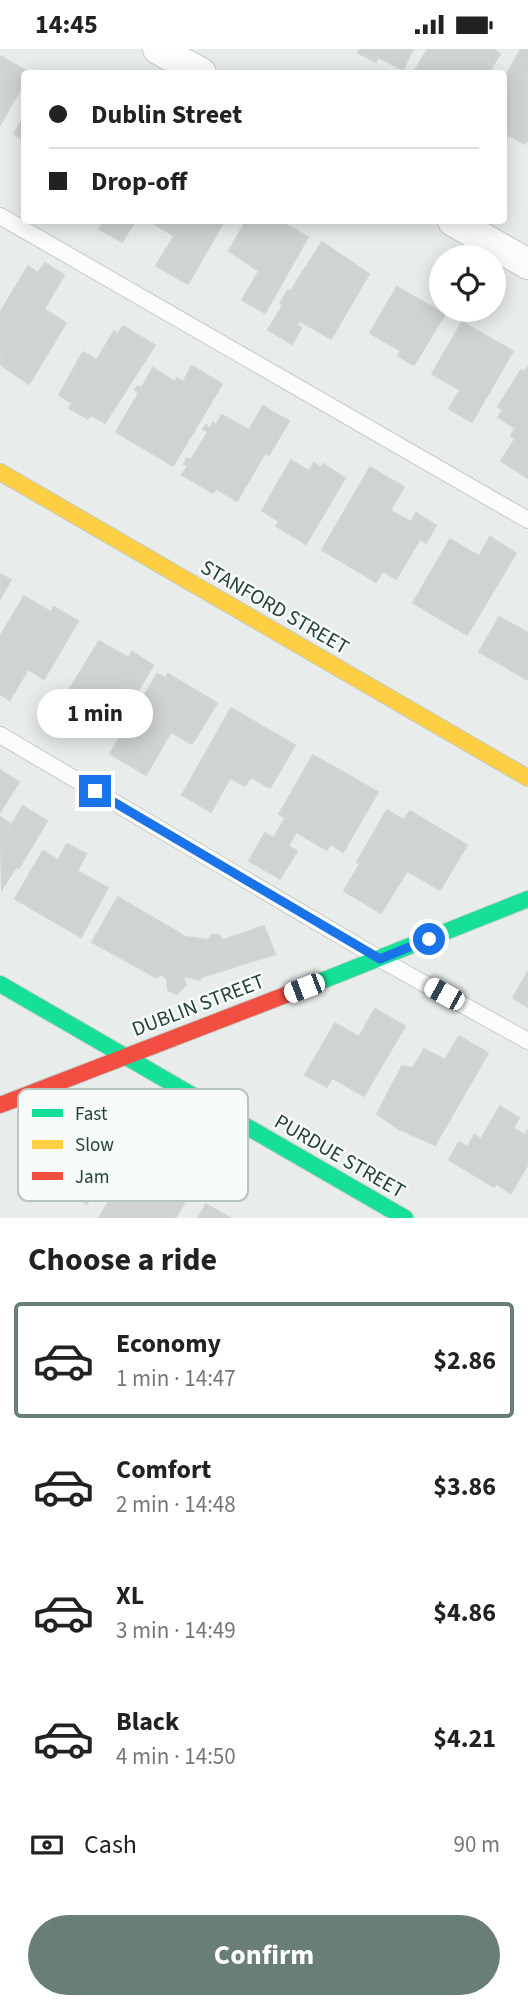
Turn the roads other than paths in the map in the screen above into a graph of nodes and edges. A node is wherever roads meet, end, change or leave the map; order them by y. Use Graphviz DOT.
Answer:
graph roads {
  1 [pos="158,49"];
  2 [pos="196,70"];
  3 [pos="0,216"];
  4 [pos="458,224"];
  5 [pos="528,264"];
  6 [pos="0,472"];
  7 [pos="528,520"];
  8 [pos="0,735"];
  9 [pos="528,778"];
  10 [pos="528,899"];
  11 [pos="380,959"];
  12 [pos="0,984"];
  13 [pos="528,1041"];
  14 [pos="125,1055"];
  15 [pos="40,1089"];
  16 [pos="183,1089"];
  17 [pos="18,1098"];
  18 [pos="0,1105"];
  19 [pos="248,1127"];
  20 [pos="405,1218"];
  1 -- 2 [label="street"];
  3 -- 7 [label="lane"];
  4 -- 5 [label="street"];
  6 -- 9 [label="street, STANFORD STREET"];
  8 -- 11 [label="lane"];
  10 -- 11 [label="street, DUBLIN STREET"];
  11 -- 13 [label="lane"];
  11 -- 14 [label="street, DUBLIN STREET"];
  12 -- 14 [label="street, PURDUE STREET"];
  14 -- 15 [label="street, DUBLIN STREET"];
  14 -- 16 [label="street, PURDUE STREET"];
  17 -- 18 [label="street, DUBLIN STREET"];
  19 -- 20 [label="street, PURDUE STREET"];
}
